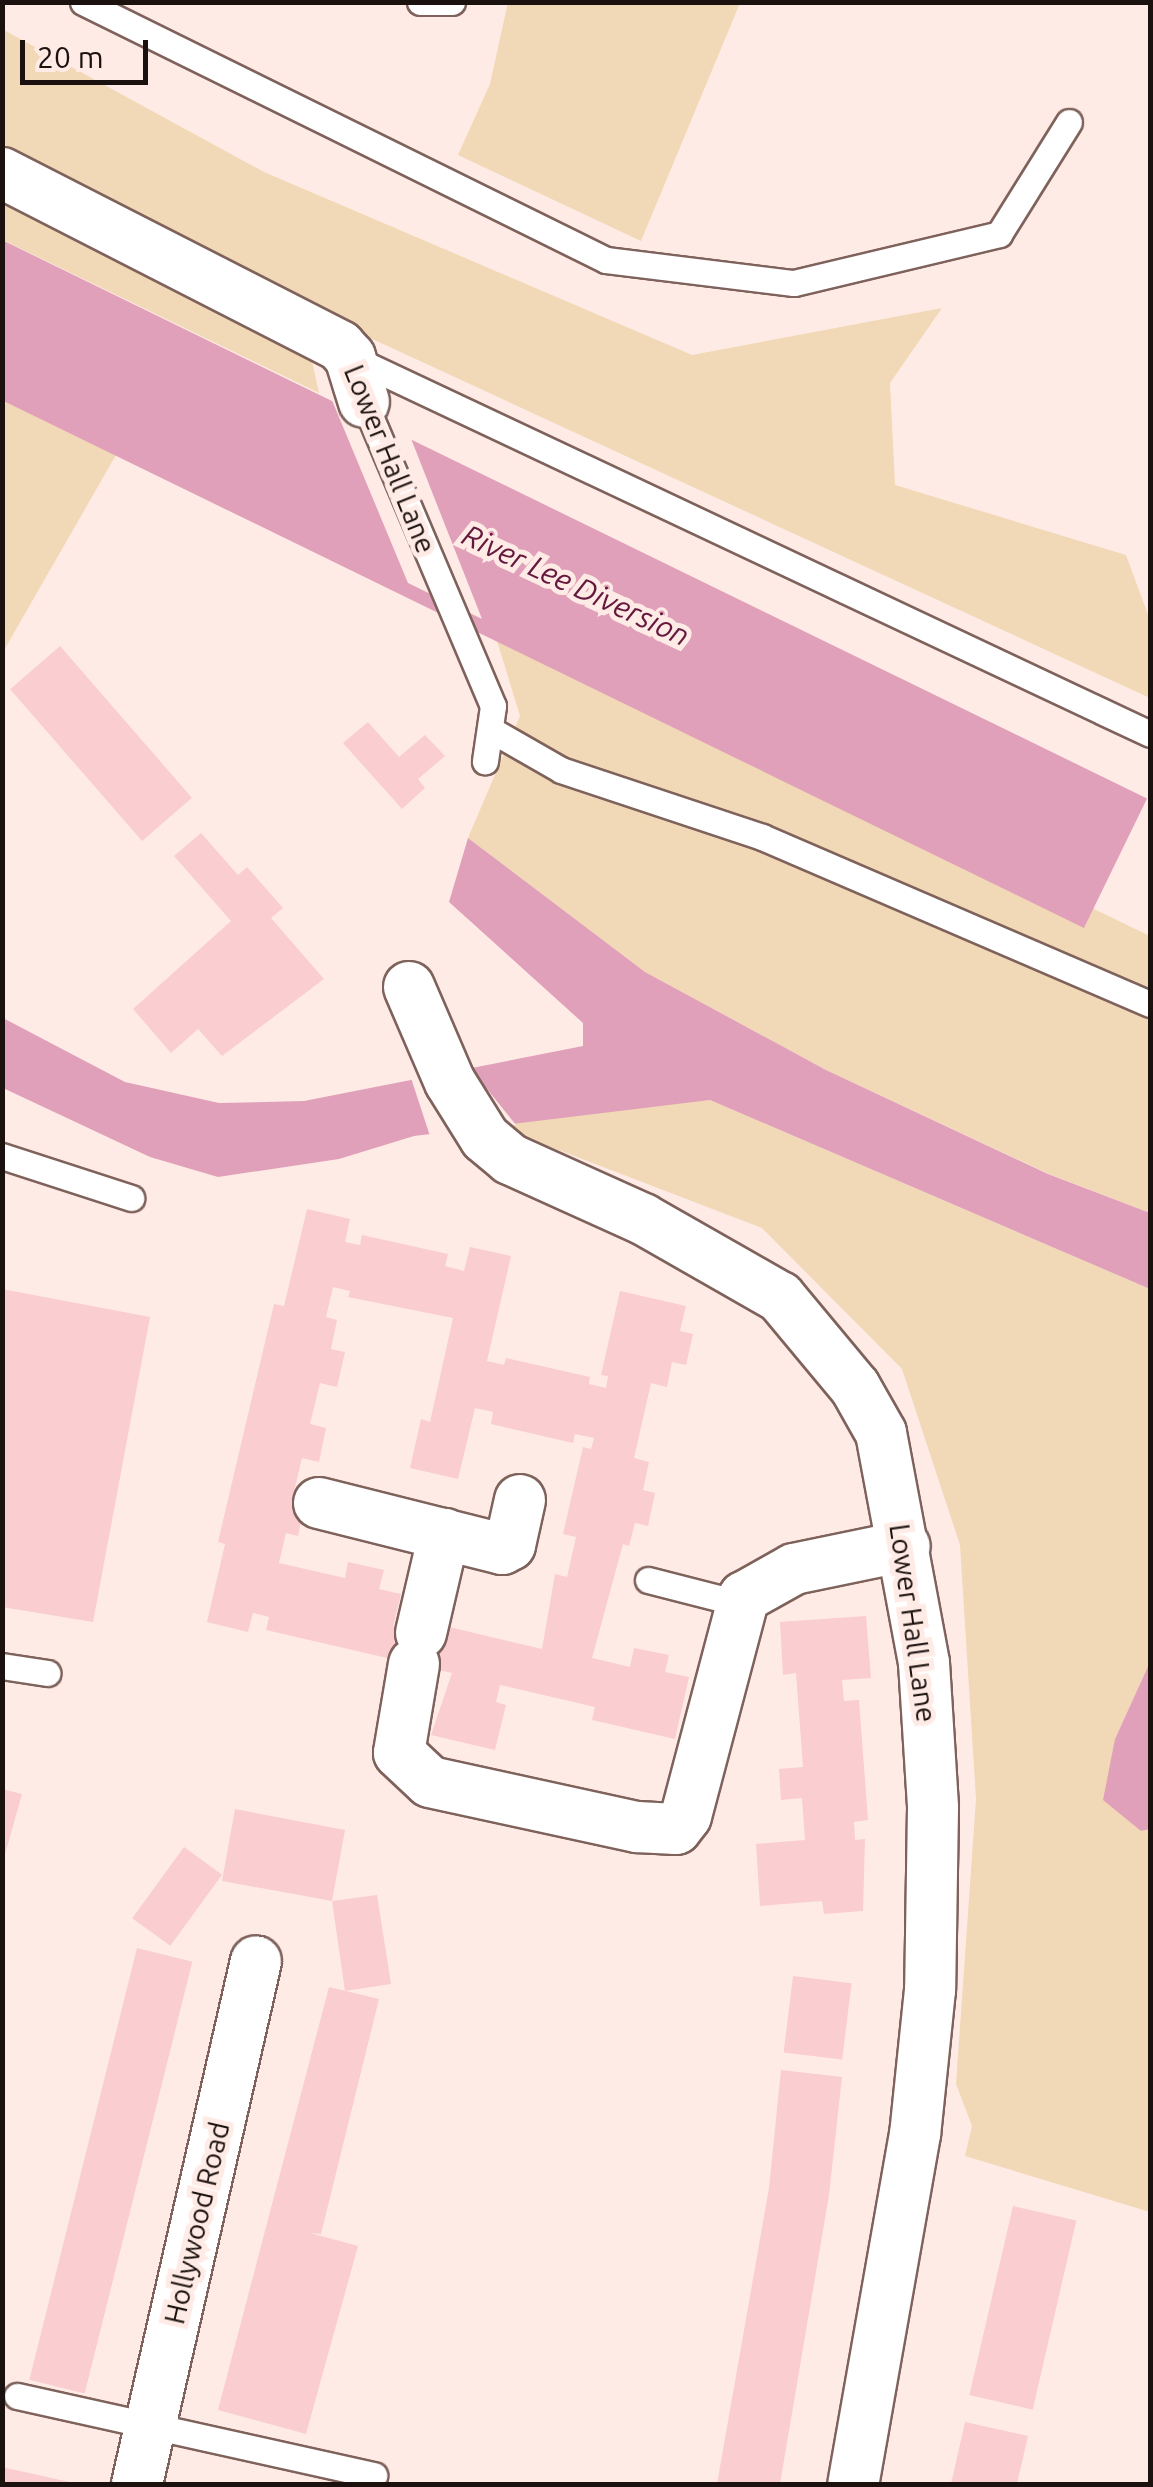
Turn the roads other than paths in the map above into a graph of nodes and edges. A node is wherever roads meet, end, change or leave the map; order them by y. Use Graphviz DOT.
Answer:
graph roads {
  1 [pos="83,2"];
  2 [pos="420,2"];
  3 [pos="452,2"];
  4 [pos="1069,122"];
  5 [pos="2,174"];
  6 [pos="357,380"];
  7 [pos="493,731"];
  8 [pos="1150,734"];
  9 [pos="485,761"];
  10 [pos="408,987"];
  11 [pos="1150,1004"];
  12 [pos="2,1156"];
  13 [pos="131,1198"];
  14 [pos="520,1500"];
  15 [pos="320,1503"];
  16 [pos="444,1534"];
  17 [pos="905,1546"];
  18 [pos="648,1580"];
  19 [pos="742,1604"];
  20 [pos="2,1666"];
  21 [pos="46,1674"];
  22 [pos="256,1961"];
  23 [pos="17,2396"];
  24 [pos="150,2429"];
  25 [pos="374,2475"];
  26 [pos="138,2484"];
  27 [pos="853,2484"];
  1 -- 4 [label="lane"];
  2 -- 3 [label="lane"];
  5 -- 6 [label="street, Lower Hall Lane"];
  6 -- 7 [label="lane, Lower Hall Lane"];
  6 -- 8 [label="lane"];
  7 -- 9 [label="lane, Lower Hall Lane"];
  7 -- 11 [label="lane"];
  10 -- 17 [label="street, Lower Hall Lane"];
  12 -- 13 [label="lane"];
  14 -- 16 [label="street"];
  15 -- 16 [label="street"];
  16 -- 19 [label="street"];
  17 -- 19 [label="street"];
  17 -- 27 [label="street, Lower Hall Lane"];
  18 -- 19 [label="lane"];
  20 -- 21 [label="lane"];
  22 -- 24 [label="street, Hollywood Road"];
  23 -- 24 [label="lane"];
  24 -- 25 [label="lane"];
  24 -- 26 [label="street, Hollywood Road"];
}
